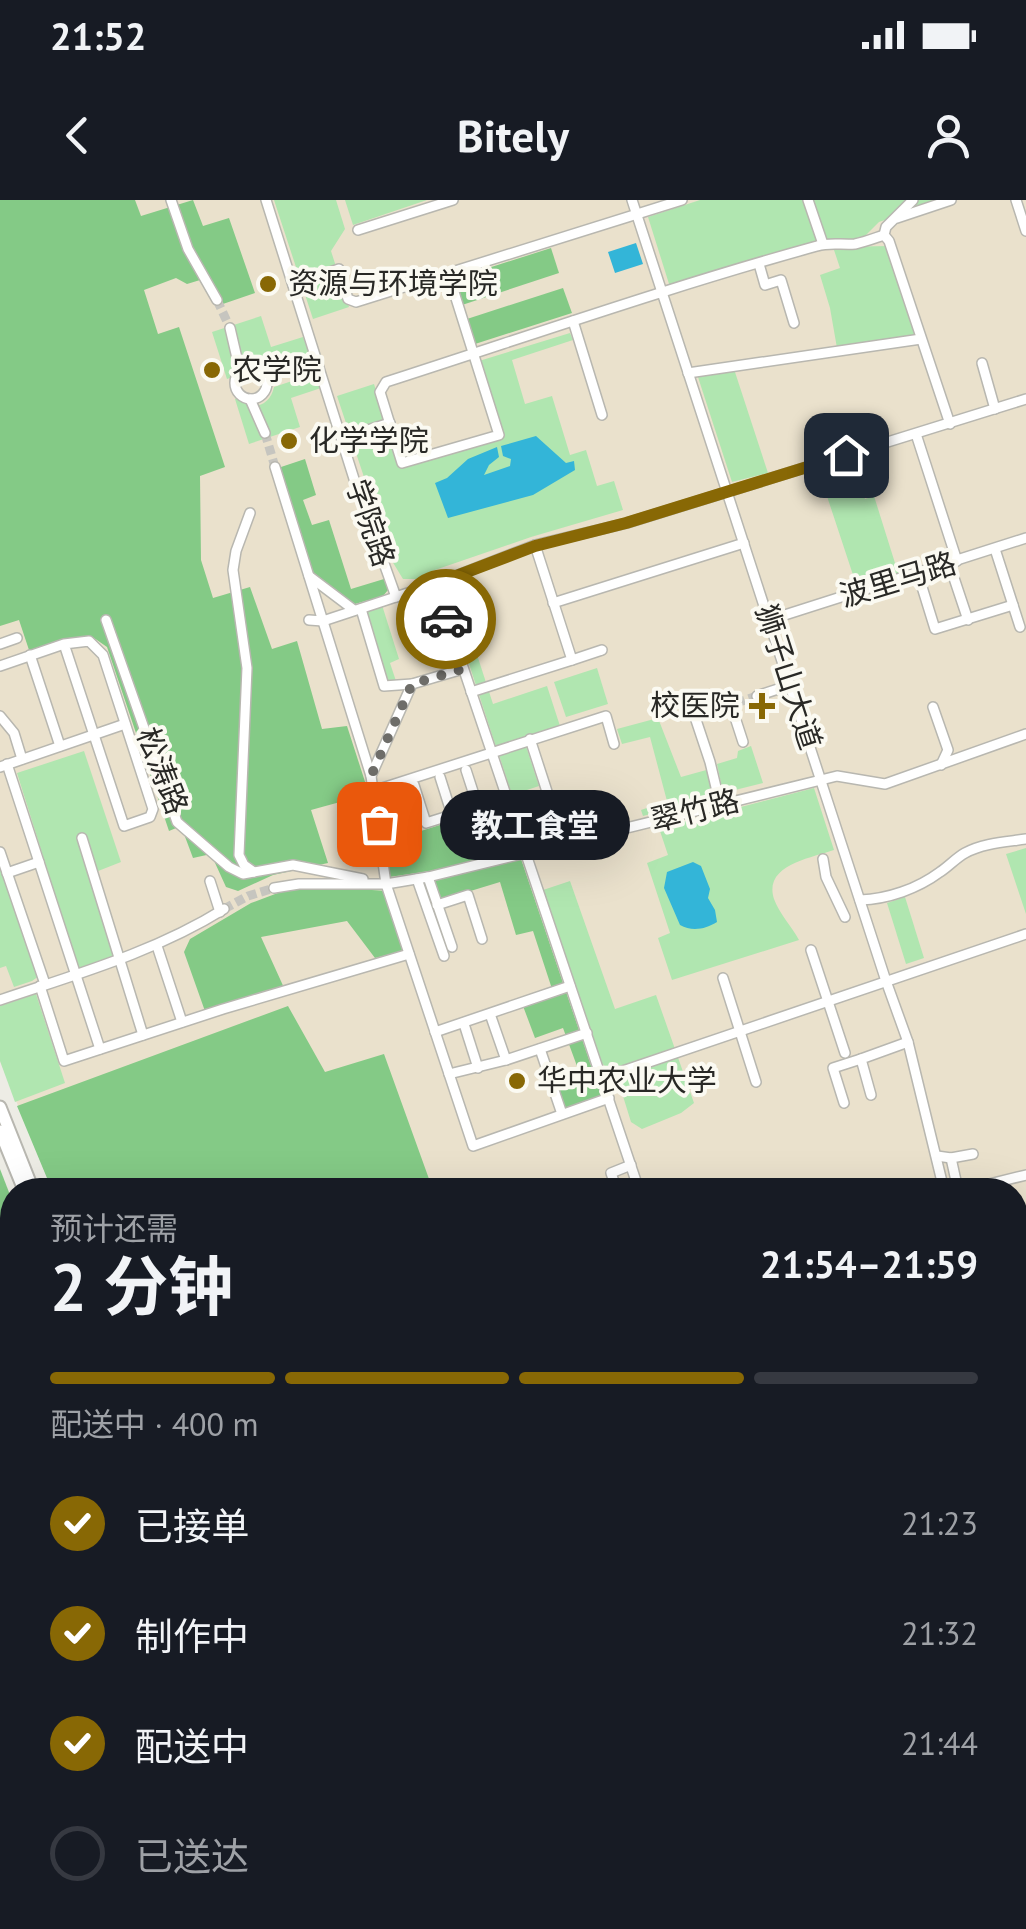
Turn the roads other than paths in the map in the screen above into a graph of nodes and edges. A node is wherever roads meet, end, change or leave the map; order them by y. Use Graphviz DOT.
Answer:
graph roads {
  1 [pos="171,200"];
  2 [pos="266,200"];
  3 [pos="453,200"];
  4 [pos="632,200"];
  5 [pos="682,200"];
  6 [pos="808,200"];
  7 [pos="912,200"];
  8 [pos="951,200"];
  9 [pos="1016,200"];
  10 [pos="636,214"];
  11 [pos="895,219"];
  12 [pos="358,230"];
  13 [pos="1026,232"];
  14 [pos="884,235"];
  15 [pos="822,244"];
  16 [pos="758,264"];
  17 [pos="448,273"];
  18 [pos="293,284"];
  19 [pos="661,293"];
  20 [pos="217,300"];
  21 [pos="573,321"];
  22 [pos="794,323"];
  23 [pos="230,328"];
  24 [pos="921,339"];
  25 [pos="473,354"];
  26 [pos="982,362"];
  27 [pos="240,372"];
  28 [pos="688,373"];
  29 [pos="250,399"];
  30 [pos="1026,399"];
  31 [pos="995,409"];
  32 [pos="602,415"];
  33 [pos="390,423"];
  34 [pos="950,424"];
  35 [pos="265,433"];
  36 [pos="916,434"];
  37 [pos="342,438"];
  38 [pos="275,466"];
  39 [pos="728,492"];
  40 [pos="250,513"];
  41 [pos="1026,538"];
  42 [pos="744,544"];
  43 [pos="535,546"];
  44 [pos="995,549"];
  45 [pos="954,562"];
  46 [pos="918,574"];
  47 [pos="308,575"];
  48 [pos="435,584"];
  49 [pos="396,598"];
  50 [pos="554,603"];
  51 [pos="1013,605"];
  52 [pos="358,610"];
  53 [pos="106,620"];
  54 [pos="309,620"];
  55 [pos="769,620"];
  56 [pos="968,620"];
  57 [pos="323,622"];
  58 [pos="1020,626"];
  59 [pos="17,638"];
  60 [pos="0,644"];
  61 [pos="64,644"];
  62 [pos="602,650"];
  63 [pos="30,655"];
  64 [pos="572,660"];
  65 [pos="0,665"];
  66 [pos="463,669"];
  67 [pos="412,684"];
  68 [pos="790,685"];
  69 [pos="470,692"];
  70 [pos="757,696"];
  71 [pos="736,703"];
  72 [pos="933,707"];
  73 [pos="694,714"];
  74 [pos="0,716"];
  75 [pos="126,724"];
  76 [pos="94,734"];
  77 [pos="1026,734"];
  78 [pos="530,739"];
  79 [pos="743,742"];
  80 [pos="614,744"];
  81 [pos="60,746"];
  82 [pos="491,752"];
  83 [pos="814,758"];
  84 [pos="22,759"];
  85 [pos="800,763"];
  86 [pos="4,765"];
  87 [pos="940,766"];
  88 [pos="466,770"];
  89 [pos="371,776"];
  90 [pos="440,778"];
  91 [pos="821,780"];
  92 [pos="414,785"];
  93 [pos="373,791"];
  94 [pos="506,798"];
  95 [pos="720,804"];
  96 [pos="478,806"];
  97 [pos="452,815"];
  98 [pos="82,838"];
  99 [pos="1026,839"];
  100 [pos="564,844"];
  101 [pos="0,852"];
  102 [pos="526,854"];
  103 [pos="823,859"];
  104 [pos="39,862"];
  105 [pos="254,872"];
  106 [pos="7,873"];
  107 [pos="423,878"];
  108 [pos="210,881"];
  109 [pos="853,881"];
  110 [pos="386,884"];
  111 [pos="274,888"];
  112 [pos="831,889"];
  113 [pos="860,900"];
  114 [pos="438,905"];
  115 [pos="845,917"];
  116 [pos="1026,934"];
  117 [pos="482,939"];
  118 [pos="157,946"];
  119 [pos="452,947"];
  120 [pos="812,950"];
  121 [pos="409,954"];
  122 [pos="444,956"];
  123 [pos="119,959"];
  124 [pos="76,974"];
  125 [pos="723,978"];
  126 [pos="886,981"];
  127 [pos="43,985"];
  128 [pos="570,986"];
  129 [pos="0,1000"];
  130 [pos="829,1001"];
  131 [pos="490,1014"];
  132 [pos="182,1022"];
  133 [pos="464,1024"];
  134 [pos="435,1032"];
  135 [pos="740,1032"];
  136 [pos="587,1034"];
  137 [pos="143,1036"];
  138 [pos="908,1042"];
  139 [pos="100,1049"];
  140 [pos="540,1049"];
  141 [pos="846,1053"];
  142 [pos="860,1059"];
  143 [pos="506,1060"];
  144 [pos="478,1068"];
  145 [pos="448,1074"];
  146 [pos="602,1078"];
  147 [pos="756,1082"];
  148 [pos="871,1095"];
  149 [pos="608,1098"];
  150 [pos="844,1104"];
  151 [pos="0,1107"];
  152 [pos="562,1114"];
  153 [pos="0,1132"];
  154 [pos="973,1154"];
  155 [pos="936,1156"];
  156 [pos="951,1158"];
  157 [pos="631,1165"];
  158 [pos="19,1178"];
  159 [pos="29,1178"];
  160 [pos="613,1178"];
  161 [pos="635,1178"];
  162 [pos="941,1178"];
  163 [pos="958,1178"];
  1 -- 20 [label="street"];
  2 -- 18 [label="street, 学院路"];
  3 -- 12 [label="street"];
  4 -- 10 [label="street, 狮子山大道"];
  5 -- 10 [label="street"];
  6 -- 15 [label="street"];
  7 -- 11 [label="street"];
  8 -- 11 [label="street"];
  9 -- 13 [label="street"];
  10 -- 17 [label="street"];
  10 -- 19 [label="street, 狮子山大道"];
  11 -- 14 [label="street"];
  14 -- 15 [label="street"];
  14 -- 24 [label="street"];
  15 -- 16 [label="street"];
  16 -- 19 [label="street"];
  16 -- 22 [label="street"];
  17 -- 18 [label="street"];
  17 -- 25 [label="street"];
  18 -- 37 [label="street, 学院路"];
  19 -- 21 [label="street"];
  19 -- 28 [label="street, 狮子山大道"];
  21 -- 25 [label="street"];
  21 -- 32 [label="street"];
  23 -- 27 [label="street"];
  24 -- 28 [label="street"];
  24 -- 34 [label="street"];
  25 -- 33 [label="street"];
  25 -- 33 [label="street"];
  26 -- 31 [label="street"];
  27 -- 29 [label="street"];
  27 -- 29 [label="street"];
  28 -- 39 [label="street, 狮子山大道"];
  29 -- 35 [label="street"];
  30 -- 31 [label="street"];
  31 -- 34 [label="street"];
  33 -- 37 [label="street"];
  34 -- 36 [label="street"];
  36 -- 39 [label="street"];
  36 -- 45 [label="street"];
  37 -- 49 [label="street, 学院路"];
  38 -- 47 [label="street"];
  39 -- 42 [label="street, 狮子山大道"];
  39 -- 43 [label="street"];
  40 -- 105 [label="street"];
  41 -- 44 [label="street, 波里马路"];
  42 -- 50 [label="street"];
  42 -- 55 [label="street, 狮子山大道"];
  43 -- 48 [label="street"];
  43 -- 50 [label="street"];
  44 -- 45 [label="street, 波里马路"];
  44 -- 51 [label="street"];
  45 -- 46 [label="street, 波里马路"];
  45 -- 56 [label="street"];
  46 -- 55 [label="street, 波里马路"];
  46 -- 56 [label="street"];
  47 -- 52 [label="street"];
  47 -- 57 [label="street"];
  48 -- 49 [label="street, 学院路"];
  48 -- 66 [label="street, 学院路"];
  49 -- 52 [label="street"];
  50 -- 64 [label="street"];
  51 -- 56 [label="street"];
  51 -- 58 [label="street"];
  52 -- 57 [label="street"];
  52 -- 67 [label="street"];
  53 -- 105 [label="street, 松涛路"];
  54 -- 57 [label="street"];
  55 -- 68 [label="street, 狮子山大道"];
  57 -- 89 [label="street"];
  59 -- 60 [label="street"];
  61 -- 63 [label="street"];
  61 -- 75 [label="street"];
  61 -- 76 [label="street"];
  62 -- 64 [label="street"];
  63 -- 65 [label="street"];
  63 -- 81 [label="street"];
  64 -- 69 [label="street"];
  66 -- 67 [label="street"];
  66 -- 69 [label="street, 学院路"];
  67 -- 89 [label="street"];
  68 -- 70 [label="street"];
  68 -- 83 [label="street, 狮子山大道"];
  69 -- 82 [label="street, 学院路"];
  71 -- 79 [label="street"];
  72 -- 87 [label="street"];
  73 -- 95 [label="street"];
  74 -- 84 [label="street"];
  75 -- 76 [label="street"];
  75 -- 76 [label="street"];
  76 -- 81 [label="street"];
  77 -- 87 [label="street, 翠竹路"];
  78 -- 80 [label="street"];
  78 -- 82 [label="street"];
  78 -- 100 [label="street"];
  81 -- 84 [label="street"];
  82 -- 93 [label="street"];
  82 -- 94 [label="street, 学院路"];
  83 -- 85 [label="street"];
  83 -- 91 [label="street, 狮子山大道"];
  84 -- 86 [label="street"];
  86 -- 104 [label="street"];
  87 -- 91 [label="street, 翠竹路"];
  88 -- 96 [label="street"];
  89 -- 93 [label="street"];
  90 -- 97 [label="street"];
  91 -- 95 [label="street, 翠竹路"];
  91 -- 109 [label="street, 狮子山大道"];
  92 -- 97 [label="street"];
  93 -- 110 [label="street"];
  94 -- 96 [label="street"];
  94 -- 102 [label="street, 学院路"];
  95 -- 100 [label="street, 翠竹路"];
  96 -- 97 [label="street"];
  98 -- 123 [label="street"];
  99 -- 113 [label="street"];
  100 -- 102 [label="street, 翠竹路"];
  101 -- 106 [label="street"];
  102 -- 107 [label="street, 翠竹路"];
  102 -- 128 [label="street, 学院路"];
  103 -- 112 [label="street"];
  104 -- 106 [label="street"];
  104 -- 124 [label="street"];
  105 -- 110 [label="street"];
  106 -- 127 [label="street"];
  107 -- 110 [label="street, 翠竹路"];
  107 -- 114 [label="street"];
  107 -- 122 [label="street"];
  108 -- 118 [label="street"];
  109 -- 112 [label="street"];
  109 -- 113 [label="street, 狮子山大道"];
  110 -- 111 [label="street, 翠竹路"];
  110 -- 121 [label="street"];
  112 -- 115 [label="street"];
  113 -- 126 [label="street, 狮子山大道"];
  114 -- 117 [label="street"];
  114 -- 119 [label="street"];
  116 -- 126 [label="street"];
  118 -- 123 [label="street"];
  118 -- 132 [label="street"];
  120 -- 130 [label="street"];
  121 -- 132 [label="street"];
  121 -- 134 [label="street"];
  123 -- 124 [label="street"];
  123 -- 137 [label="street"];
  124 -- 127 [label="street"];
  124 -- 139 [label="street"];
  125 -- 135 [label="street"];
  126 -- 130 [label="street"];
  126 -- 138 [label="street, 狮子山大道"];
  127 -- 129 [label="street"];
  127 -- 139 [label="street"];
  128 -- 131 [label="street"];
  128 -- 136 [label="street, 学院路"];
  130 -- 135 [label="street"];
  130 -- 141 [label="street"];
  131 -- 133 [label="street"];
  131 -- 143 [label="street"];
  132 -- 137 [label="street"];
  133 -- 134 [label="street"];
  133 -- 144 [label="street"];
  134 -- 145 [label="street"];
  135 -- 146 [label="street"];
  135 -- 147 [label="street"];
  136 -- 140 [label="street"];
  136 -- 146 [label="street, 学院路"];
  137 -- 139 [label="street"];
  138 -- 142 [label="street"];
  138 -- 155 [label="street, 狮子山大道"];
  140 -- 143 [label="street"];
  140 -- 152 [label="street"];
  142 -- 148 [label="street"];
  142 -- 150 [label="street"];
  143 -- 144 [label="street"];
  144 -- 145 [label="street"];
  145 -- 152 [label="street"];
  146 -- 149 [label="street, 学院路"];
  149 -- 152 [label="street"];
  149 -- 157 [label="street, 学院路"];
  151 -- 159 [label="main road"];
  153 -- 158 [label="main road"];
  154 -- 156 [label="street"];
  155 -- 156 [label="street"];
  155 -- 162 [label="street, 狮子山大道"];
  156 -- 163 [label="street"];
  157 -- 160 [label="street"];
  157 -- 161 [label="street, 学院路"];
}
